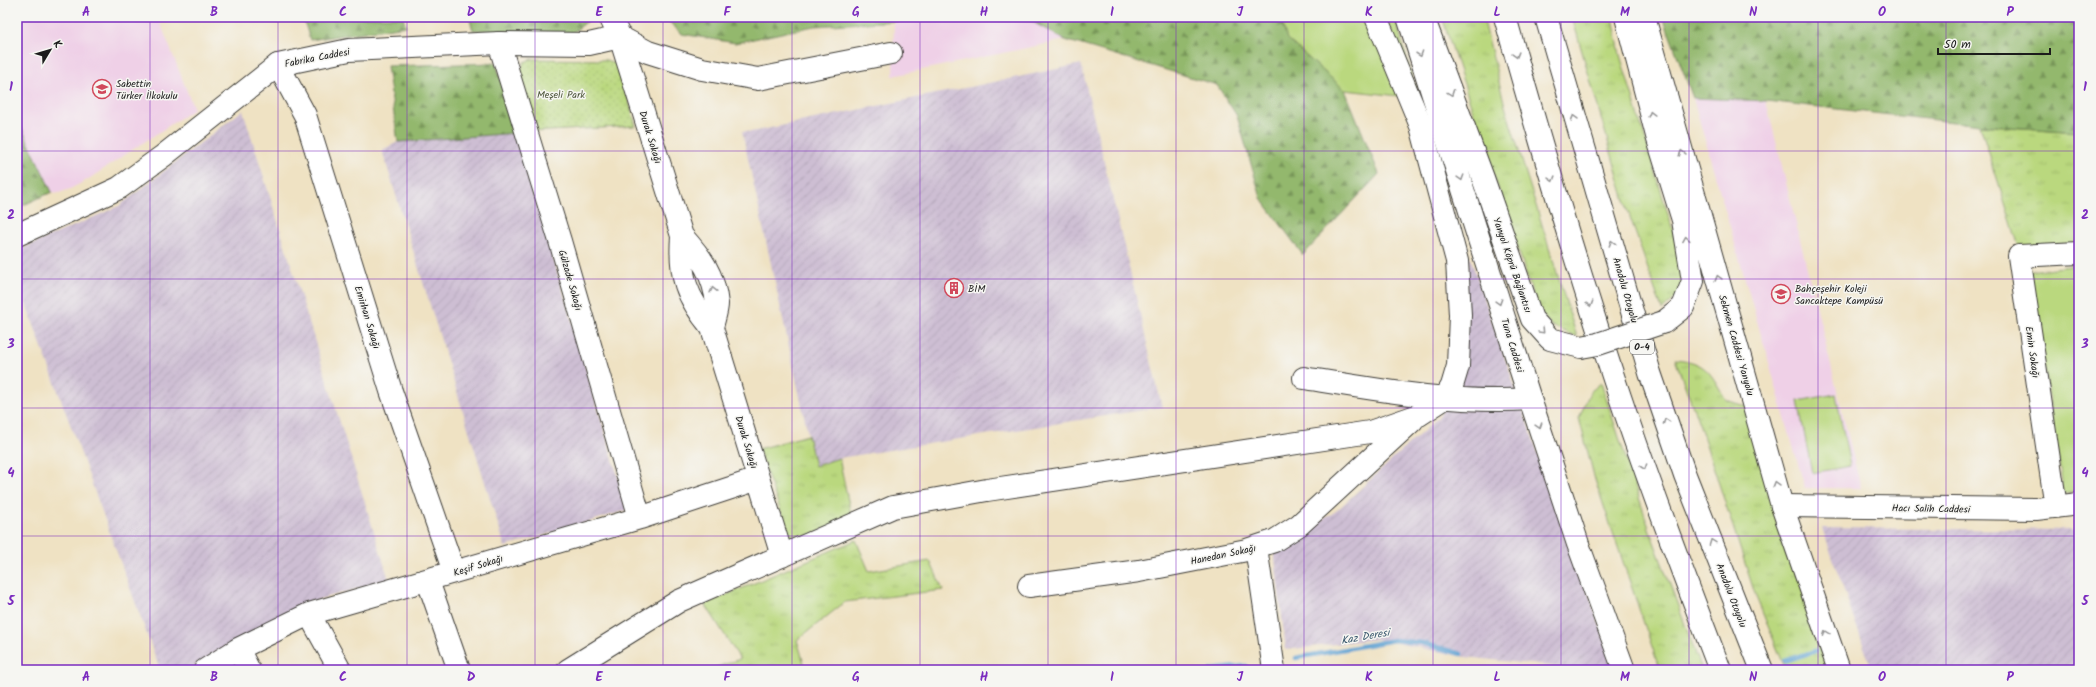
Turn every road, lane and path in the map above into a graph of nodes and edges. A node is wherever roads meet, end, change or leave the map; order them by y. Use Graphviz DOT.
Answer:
graph roads {
  1 [pos="610,17"];
  2 [pos="1376,17"];
  3 [pos="1408,17"];
  4 [pos="1423,17"];
  5 [pos="1505,17"];
  6 [pos="1546,17"];
  7 [pos="1626,17"];
  8 [pos="1644,17"];
  9 [pos="619,27"];
  10 [pos="499,43"];
  11 [pos="891,53"];
  12 [pos="278,65"];
  13 [pos="17,235"];
  14 [pos="2079,253"];
  15 [pos="1304,378"];
  16 [pos="1445,398"];
  17 [pos="1530,399"];
  18 [pos="1419,415"];
  19 [pos="758,480"];
  20 [pos="2079,504"];
  21 [pos="1782,506"];
  22 [pos="2056,507"];
  23 [pos="640,518"];
  24 [pos="1256,547"];
  25 [pos="782,556"];
  26 [pos="454,572"];
  27 [pos="428,581"];
  28 [pos="1029,586"];
  29 [pos="309,614"];
  30 [pos="238,649"];
  31 [pos="205,670"];
  32 [pos="249,670"];
  33 [pos="340,670"];
  34 [pos="459,670"];
  35 [pos="568,670"];
  36 [pos="1274,670"];
  37 [pos="1624,670"];
  38 [pos="1720,670"];
  39 [pos="1762,670"];
  40 [pos="1839,670"];
  1 -- 9 [label="main road, Durak Sokağı"];
  2 -- 16 [label="main road"];
  3 -- 17 [label="main road, Tuna Caddesi, one-way"];
  4 -- 7 [label="main road, Yanyol Köprü Bağlantısı, one-way, bridge"];
  5 -- 38 [label="main road, one-way"];
  39 -- 6 [label="main road, Anadolu Otoyolu / O-4, one-way"];
  21 -- 8 [label="main road, Sekmen Caddesi Yanyolu, one-way"];
  9 -- 10 [label="main road, Fabrika Caddesi"];
  9 -- 11 [label="main road"];
  9 -- 19 [label="main road, Durak Sokağı"];
  10 -- 12 [label="main road, Fabrika Caddesi"];
  10 -- 23 [label="main road, Gülzade Sokağı"];
  12 -- 13 [label="main road, Fabrika Caddesi"];
  12 -- 26 [label="main road, Emirhan Sokağı"];
  14 -- 22 [label="main road, Emin Sokağı"];
  15 -- 16 [label="main road"];
  16 -- 17 [label="main road"];
  16 -- 18 [label="main road"];
  17 -- 37 [label="main road, Tuna Caddesi, one-way"];
  18 -- 24 [label="main road, Hanedan Sokağı"];
  18 -- 25 [label="main road"];
  19 -- 23 [label="main road, Keşif Sokağı"];
  19 -- 25 [label="main road, Durak Sokağı"];
  20 -- 22 [label="main road, Hacı Salih Caddesi"];
  21 -- 22 [label="main road, Hacı Salih Caddesi"];
  40 -- 21 [label="main road, Sekmen Caddesi Yanyolu, one-way"];
  23 -- 26 [label="main road, Keşif Sokağı"];
  24 -- 28 [label="main road, Hanedan Sokağı"];
  24 -- 36 [label="main road"];
  25 -- 35 [label="main road"];
  26 -- 27 [label="main road, Keşif Sokağı"];
  27 -- 29 [label="main road, Keşif Sokağı"];
  27 -- 34 [label="main road"];
  29 -- 30 [label="main road, Keşif Sokağı"];
  29 -- 33 [label="main road"];
  30 -- 31 [label="main road, Keşif Sokağı"];
  30 -- 32 [label="main road"];
}
